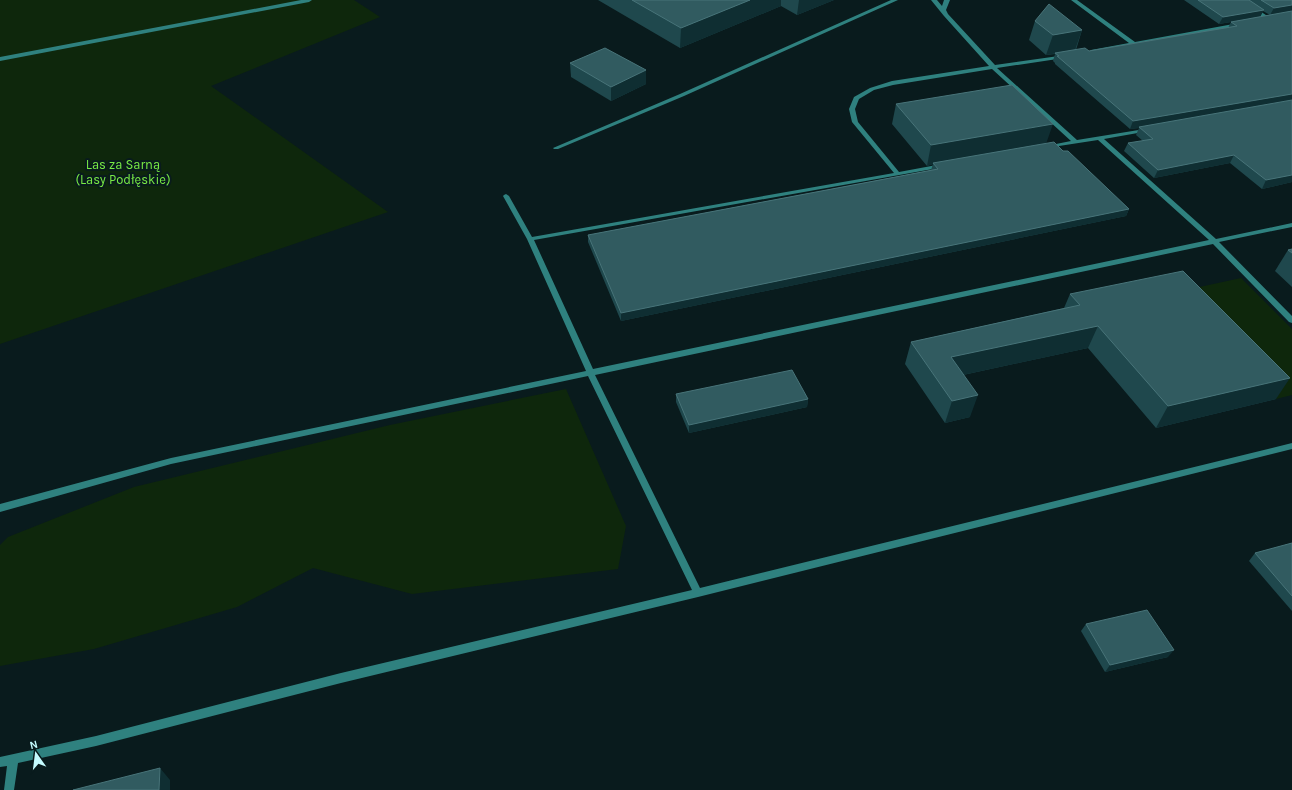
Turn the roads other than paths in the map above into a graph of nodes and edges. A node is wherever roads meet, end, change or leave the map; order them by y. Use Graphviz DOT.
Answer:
graph roads {
  1 [pos="309,0"];
  2 [pos="895,0"];
  3 [pos="934,0"];
  4 [pos="947,0"];
  5 [pos="1074,0"];
  6 [pos="1240,0"];
  7 [pos="943,10"];
  8 [pos="1276,18"];
  9 [pos="1269,19"];
  10 [pos="1261,21"];
  11 [pos="1246,23"];
  12 [pos="1133,43"];
  13 [pos="1087,52"];
  14 [pos="1072,54"];
  15 [pos="0,60"];
  16 [pos="994,68"];
  17 [pos="1153,128"];
  18 [pos="1099,138"];
  19 [pos="1076,142"];
  20 [pos="556,148"];
  21 [pos="1037,149"];
  22 [pos="952,164"];
  23 [pos="898,174"];
  24 [pos="506,196"];
  25 [pos="1292,225"];
  26 [pos="530,240"];
  27 [pos="1214,241"];
  28 [pos="1292,320"];
  29 [pos="590,372"];
  30 [pos="1292,446"];
  31 [pos="0,508"];
  32 [pos="698,593"];
  33 [pos="13,759"];
  34 [pos="0,762"];
  35 [pos="9,790"];
  1 -- 15 [label="lane"];
  2 -- 20 [label="lane"];
  3 -- 7 [label="lane"];
  4 -- 7 [label="lane"];
  5 -- 12 [label="lane"];
  6 -- 9 [label="lane"];
  7 -- 16 [label="lane"];
  8 -- 9 [label="lane"];
  9 -- 10 [label="lane"];
  11 -- 12 [label="lane"];
  12 -- 13 [label="lane"];
  14 -- 16 [label="lane"];
  16 -- 19 [label="lane"];
  16 -- 23 [label="lane"];
  17 -- 18 [label="lane"];
  18 -- 19 [label="lane"];
  18 -- 27 [label="lane"];
  19 -- 21 [label="lane"];
  22 -- 23 [label="lane"];
  23 -- 26 [label="lane"];
  24 -- 26 [label="lane"];
  25 -- 27 [label="lane"];
  26 -- 29 [label="lane"];
  27 -- 28 [label="lane"];
  27 -- 29 [label="lane"];
  29 -- 31 [label="lane"];
  29 -- 32 [label="lane"];
  30 -- 32 [label="lane"];
  32 -- 33 [label="lane"];
  33 -- 34 [label="lane"];
  33 -- 35 [label="lane"];
}
